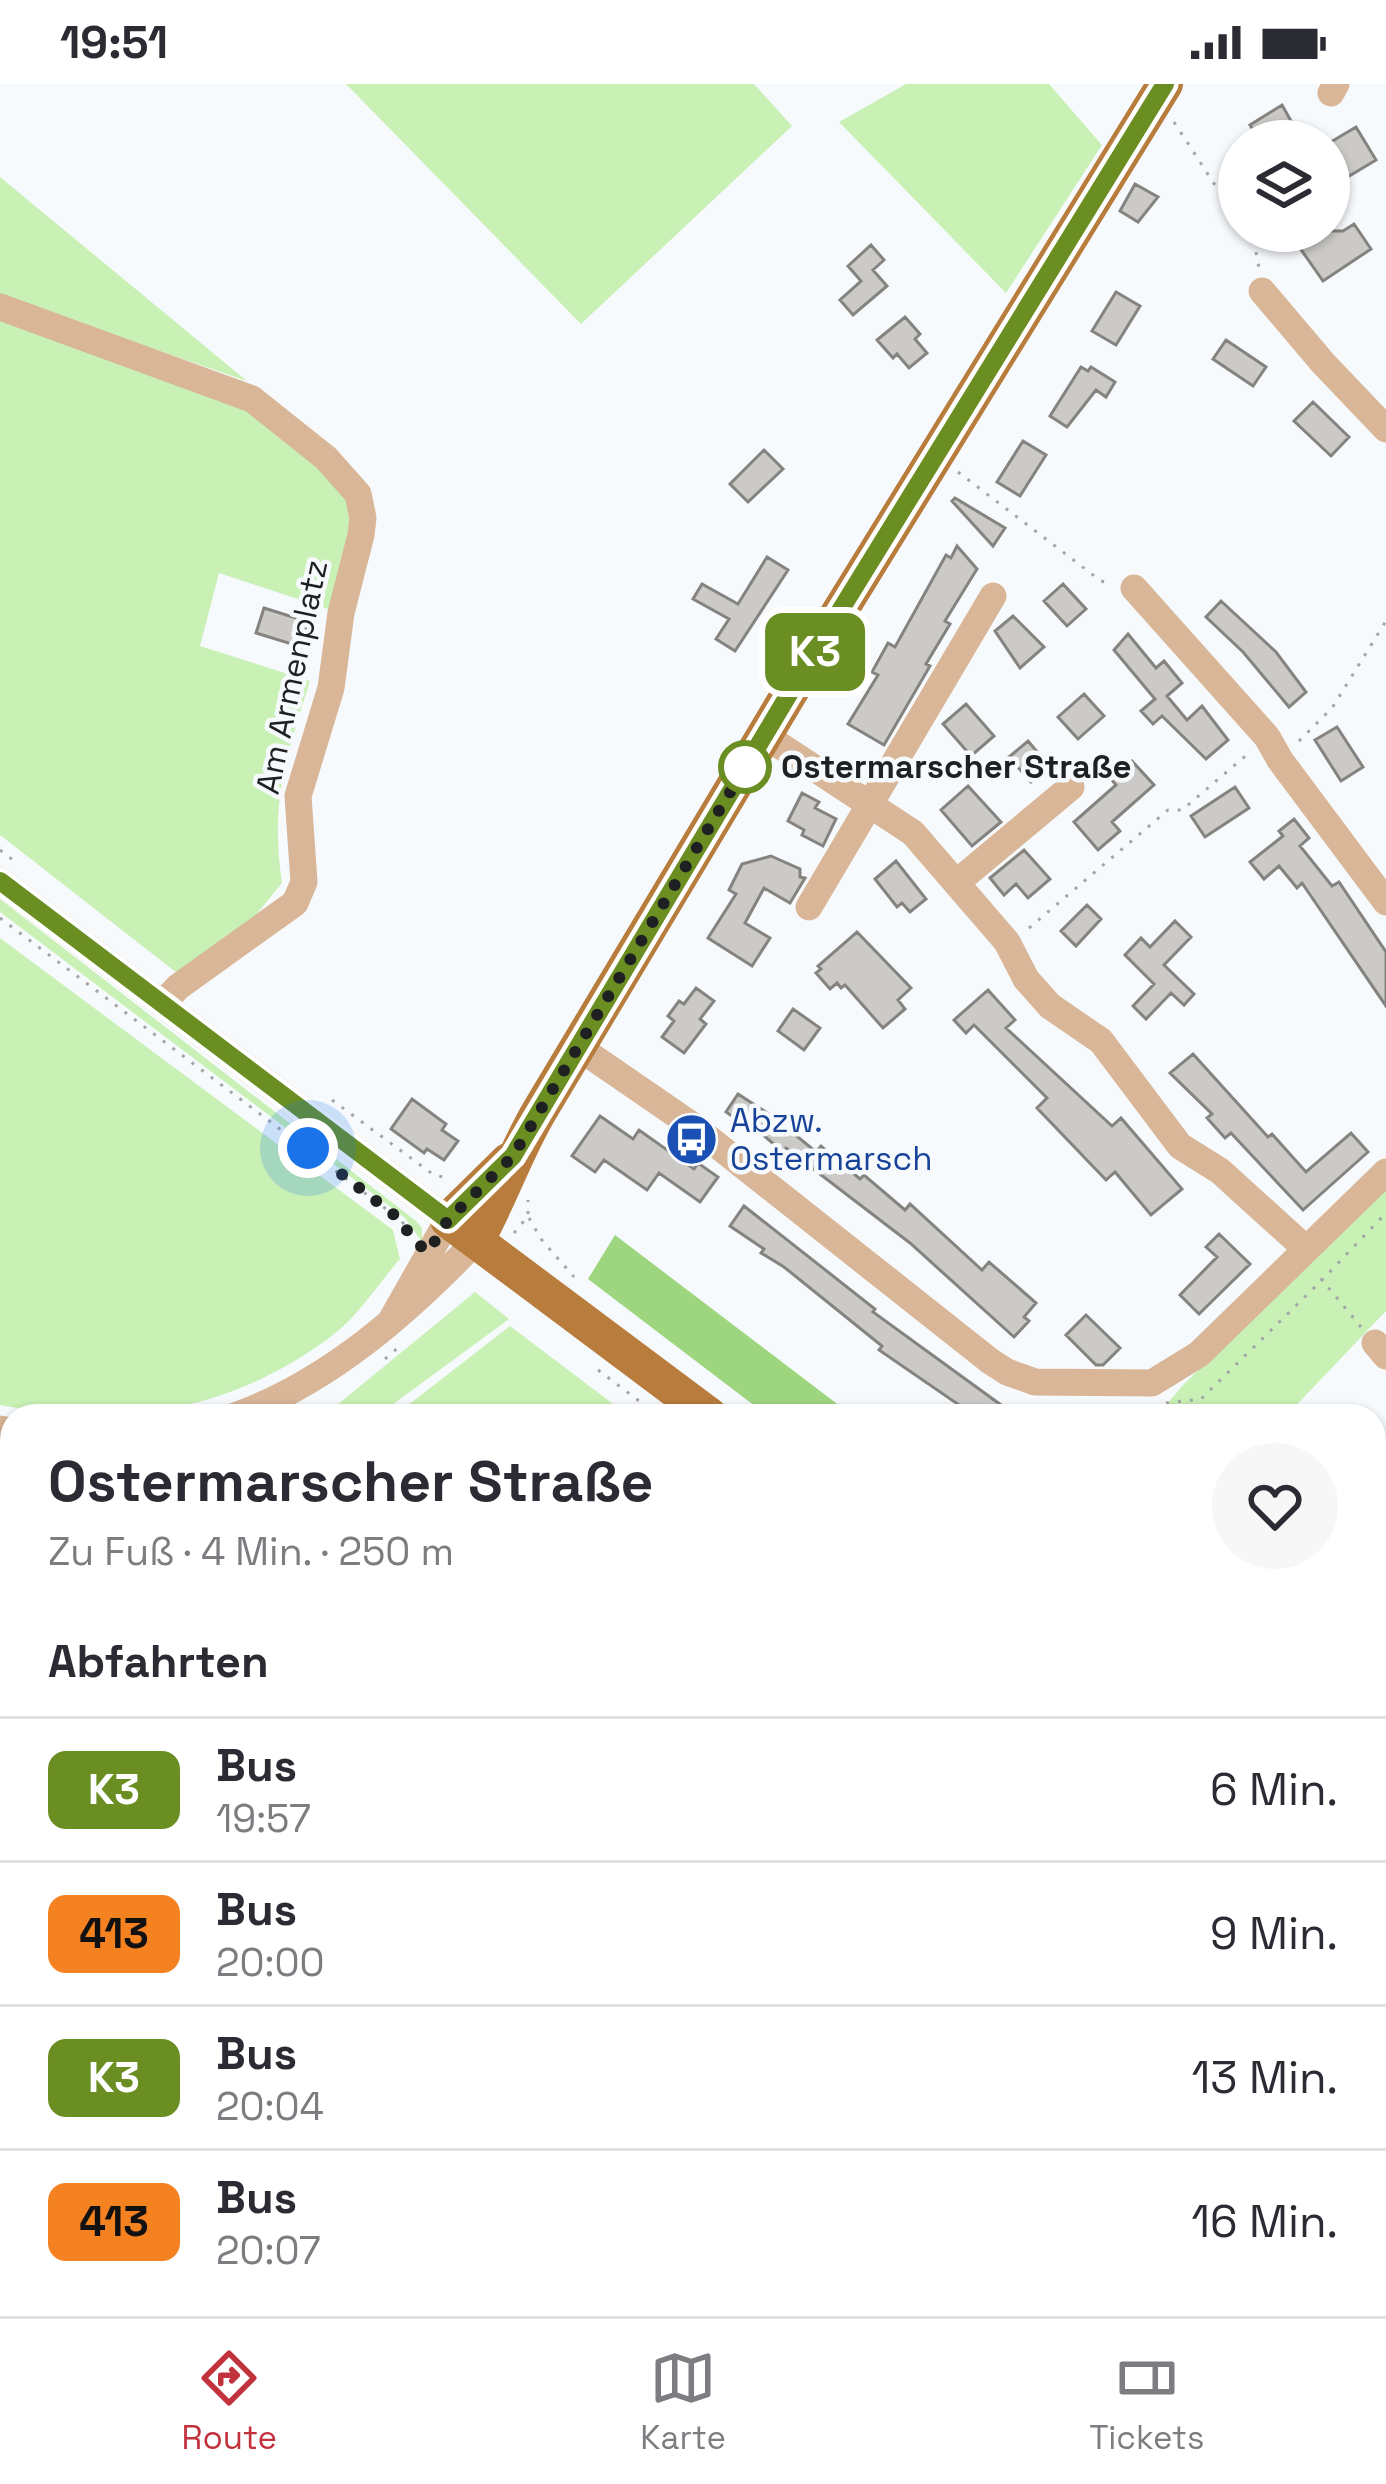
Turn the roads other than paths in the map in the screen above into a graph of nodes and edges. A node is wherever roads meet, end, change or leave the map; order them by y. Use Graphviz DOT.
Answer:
graph roads {
  1 [pos="1166,97"];
  2 [pos="1262,291"];
  3 [pos="0,307"];
  4 [pos="1386,429"];
  5 [pos="1134,588"];
  6 [pos="993,596"];
  7 [pos="764,735"];
  8 [pos="1071,787"];
  9 [pos="871,805"];
  10 [pos="9,872"];
  11 [pos="956,883"];
  12 [pos="1386,902"];
  13 [pos="809,907"];
  14 [pos="162,1004"];
  15 [pos="578,1047"];
  16 [pos="513,1156"];
  17 [pos="1386,1172"];
  18 [pos="462,1230"];
  19 [pos="1306,1250"];
  20 [pos="392,1318"];
  21 [pos="263,1404"];
  22 [pos="694,1404"];
  1 -- 7 [label="main road"];
  2 -- 4 [label="street"];
  3 -- 14 [label="street, Am Armenplatz"];
  5 -- 12 [label="street"];
  6 -- 9 [label="street"];
  7 -- 9 [label="street"];
  7 -- 15 [label="main road"];
  8 -- 11 [label="street"];
  9 -- 11 [label="street"];
  9 -- 13 [label="street"];
  10 -- 14 [label="street"];
  11 -- 19 [label="street"];
  14 -- 18 [label="street"];
  15 -- 16 [label="main road"];
  15 -- 19 [label="street"];
  16 -- 18 [label="main road"];
  16 -- 18 [label="main road"];
  17 -- 19 [label="street"];
  18 -- 20 [label="street"];
  18 -- 20 [label="street"];
  18 -- 22 [label="main road"];
  20 -- 21 [label="street"];
}
